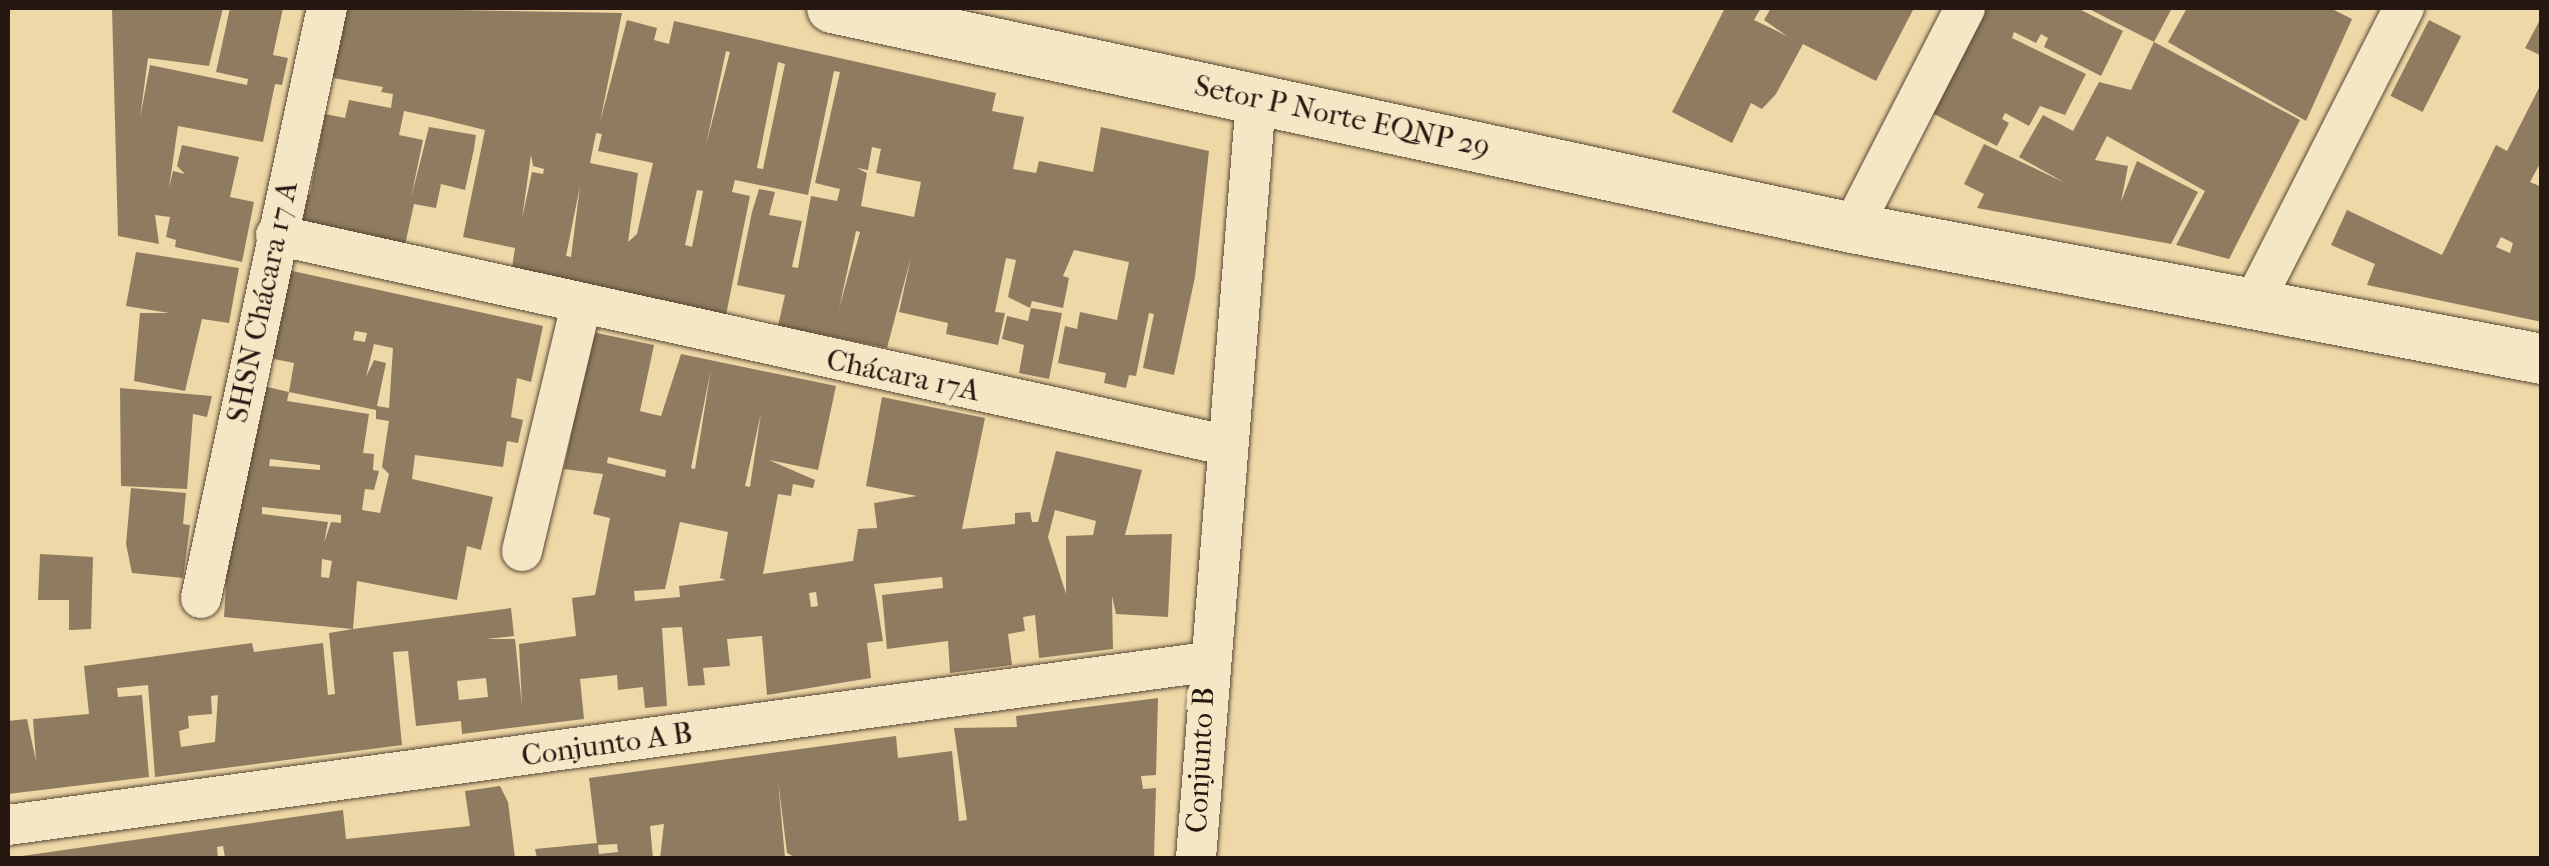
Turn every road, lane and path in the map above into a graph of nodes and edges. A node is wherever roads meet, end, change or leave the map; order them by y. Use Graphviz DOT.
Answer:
graph roads {
  1 [pos="328,8"];
  2 [pos="832,8"];
  3 [pos="1965,8"];
  4 [pos="2404,8"];
  5 [pos="1256,99"];
  6 [pos="1852,228"];
  7 [pos="276,236"];
  8 [pos="2255,300"];
  9 [pos="581,306"];
  10 [pos="2542,359"];
  11 [pos="1225,446"];
  12 [pos="522,551"];
  13 [pos="201,598"];
  14 [pos="1207,662"];
  15 [pos="8,824"];
  16 [pos="1196,858"];
  1 -- 7 [label="street, SHSN Chácara 17 A"];
  2 -- 5 [label="street, Setor P Norte EQNP 29"];
  3 -- 6 [label="street"];
  4 -- 8 [label="street"];
  5 -- 6 [label="street, Setor P Norte EQNP 29"];
  5 -- 11 [label="street, Conjunto B"];
  6 -- 8 [label="street, Setor P Norte EQNP 29"];
  7 -- 9 [label="street, Chácara 17A"];
  7 -- 13 [label="street, SHSN Chácara 17 A"];
  8 -- 10 [label="street, Setor P Norte EQNP 29"];
  9 -- 11 [label="street, Chácara 17A"];
  9 -- 12 [label="street"];
  11 -- 14 [label="street, Conjunto B"];
  14 -- 15 [label="street, Conjunto A B"];
  14 -- 16 [label="street, Conjunto B"];
}
